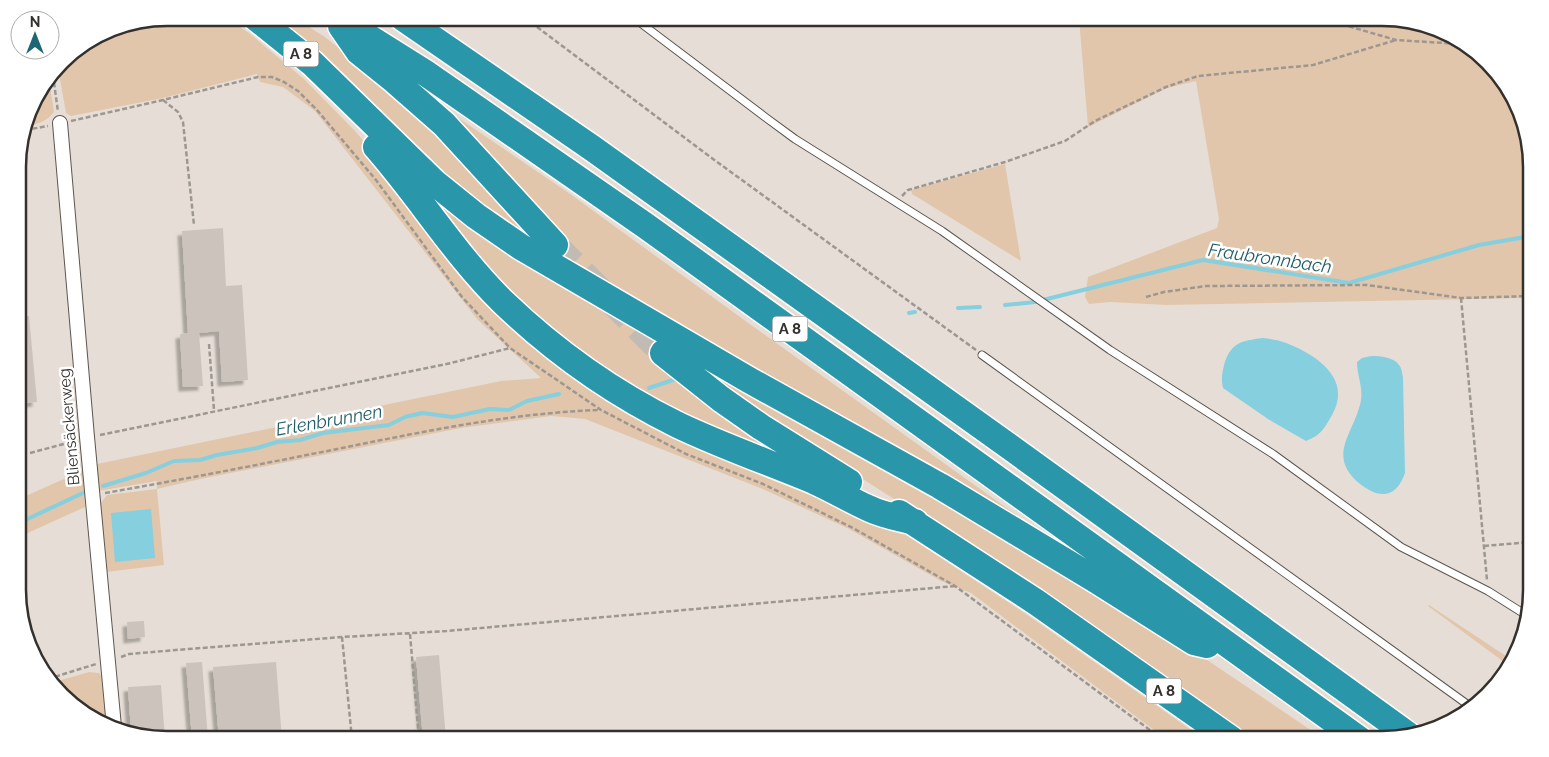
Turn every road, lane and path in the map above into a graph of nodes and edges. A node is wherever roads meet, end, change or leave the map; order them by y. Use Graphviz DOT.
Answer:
graph roads {
  1 [pos="1348,26"];
  2 [pos="267,27"];
  3 [pos="343,27"];
  4 [pos="351,27"];
  5 [pos="416,27"];
  6 [pos="536,27"];
  7 [pos="645,27"];
  8 [pos="1396,40"];
  9 [pos="1448,43"];
  10 [pos="54,82"];
  11 [pos="343,93"];
  12 [pos="163,100"];
  13 [pos="60,123"];
  14 [pos="32,129"];
  15 [pos="908,190"];
  16 [pos="194,225"];
  17 [pos="555,245"];
  18 [pos="1523,296"];
  19 [pos="1146,297"];
  20 [pos="1461,298"];
  21 [pos="209,344"];
  22 [pos="510,348"];
  23 [pos="663,353"];
  24 [pos="982,355"];
  25 [pos="214,410"];
  26 [pos="601,410"];
  27 [pos="87,437"];
  28 [pos="26,454"];
  29 [pos="92,495"];
  30 [pos="915,522"];
  31 [pos="1523,543"];
  32 [pos="1484,546"];
  33 [pos="955,586"];
  34 [pos="1488,591"];
  35 [pos="1521,612"];
  36 [pos="410,633"];
  37 [pos="342,637"];
  38 [pos="1234,651"];
  39 [pos="108,661"];
  40 [pos="56,677"];
  41 [pos="1465,703"];
  42 [pos="113,720"];
  43 [pos="1400,729"];
  44 [pos="1150,730"];
  45 [pos="1218,730"];
  46 [pos="1346,730"];
  47 [pos="351,731"];
  48 [pos="418,731"];
  1 -- 8 [label="path"];
  2 -- 11 [label="highway, A 8"];
  3 -- 17 [label="highway, A 8"];
  4 -- 38 [label="highway, A 8"];
  5 -- 43 [label="highway, A 8"];
  6 -- 24 [label="path"];
  7 -- 34 [label="lane"];
  8 -- 9 [label="path"];
  8 -- 15 [label="path"];
  10 -- 13 [label="path"];
  11 -- 30 [label="highway"];
  11 -- 38 [label="highway, A 8"];
  12 -- 13 [label="path"];
  12 -- 16 [label="path"];
  12 -- 22 [label="path"];
  13 -- 14 [label="path"];
  13 -- 27 [label="street, Bliensäckerweg"];
  18 -- 20 [label="path"];
  19 -- 20 [label="path"];
  20 -- 32 [label="path"];
  21 -- 25 [label="path"];
  22 -- 25 [label="path"];
  22 -- 26 [label="path"];
  23 -- 30 [label="highway, A 8"];
  24 -- 41 [label="lane"];
  25 -- 27 [label="path"];
  26 -- 29 [label="path"];
  26 -- 33 [label="path"];
  27 -- 28 [label="path"];
  27 -- 29 [label="street, Bliensäckerweg"];
  29 -- 39 [label="street, Bliensäckerweg"];
  30 -- 45 [label="highway, A 8"];
  31 -- 32 [label="path"];
  32 -- 34 [label="path"];
  33 -- 36 [label="path"];
  33 -- 44 [label="path"];
  34 -- 35 [label="lane"];
  36 -- 37 [label="path"];
  36 -- 48 [label="path"];
  37 -- 39 [label="path"];
  37 -- 47 [label="path"];
  38 -- 46 [label="highway, A 8"];
  39 -- 40 [label="path"];
  39 -- 42 [label="street, Bliensäckerweg"];
}
